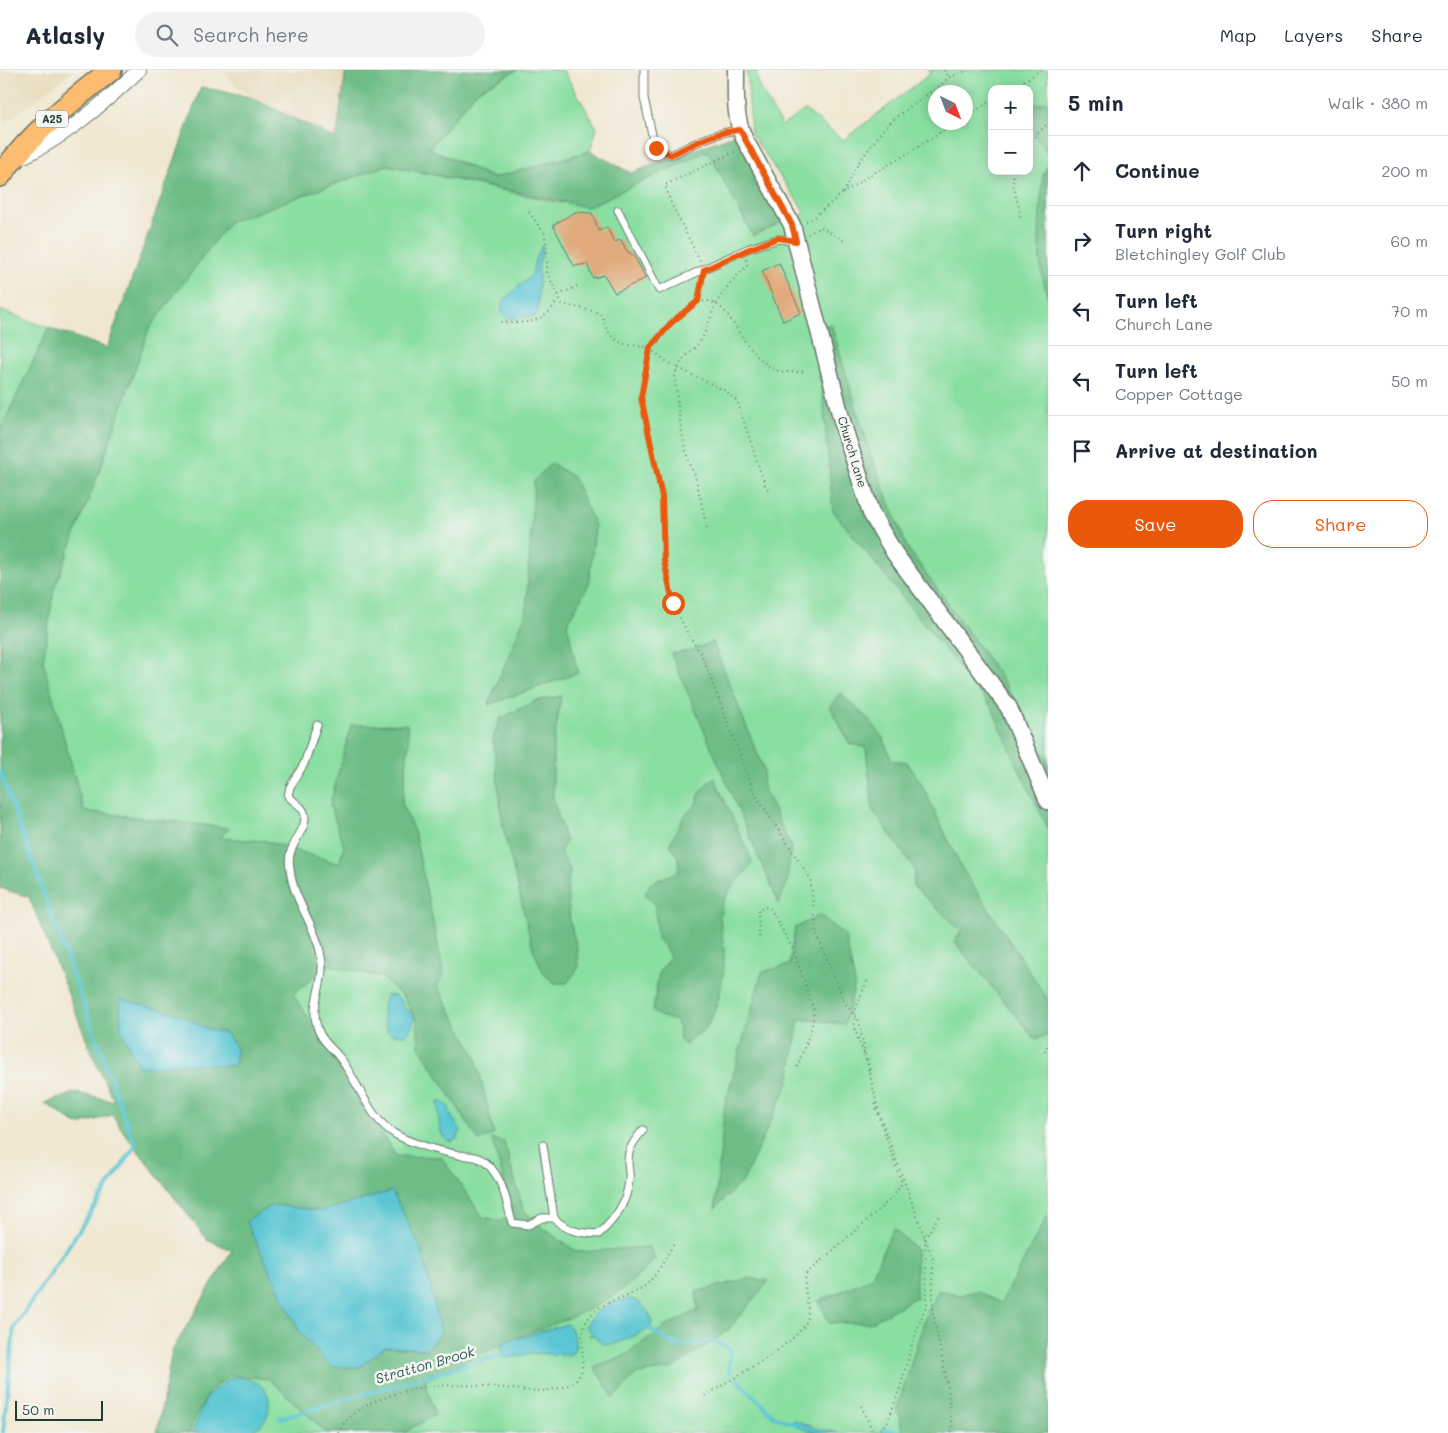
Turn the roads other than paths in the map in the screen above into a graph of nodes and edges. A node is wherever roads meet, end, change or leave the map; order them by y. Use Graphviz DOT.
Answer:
graph roads {
  1 [pos="111,70"];
  2 [pos="139,70"];
  3 [pos="644,70"];
  4 [pos="736,70"];
  5 [pos="740,130"];
  6 [pos="5,169"];
  7 [pos="618,210"];
  8 [pos="794,233"];
  9 [pos="317,725"];
  10 [pos="1048,801"];
  11 [pos="643,1130"];
  12 [pos="542,1145"];
  13 [pos="554,1218"];
  1 -- 6 [label="main road, A25"];
  2 -- 6 [label="street"];
  3 -- 5 [label="lane"];
  4 -- 5 [label="street, Church Lane"];
  5 -- 8 [label="street, Church Lane"];
  7 -- 8 [label="lane"];
  8 -- 10 [label="street, Church Lane"];
  9 -- 13 [label="lane"];
  11 -- 13 [label="lane"];
  12 -- 13 [label="lane"];
}
